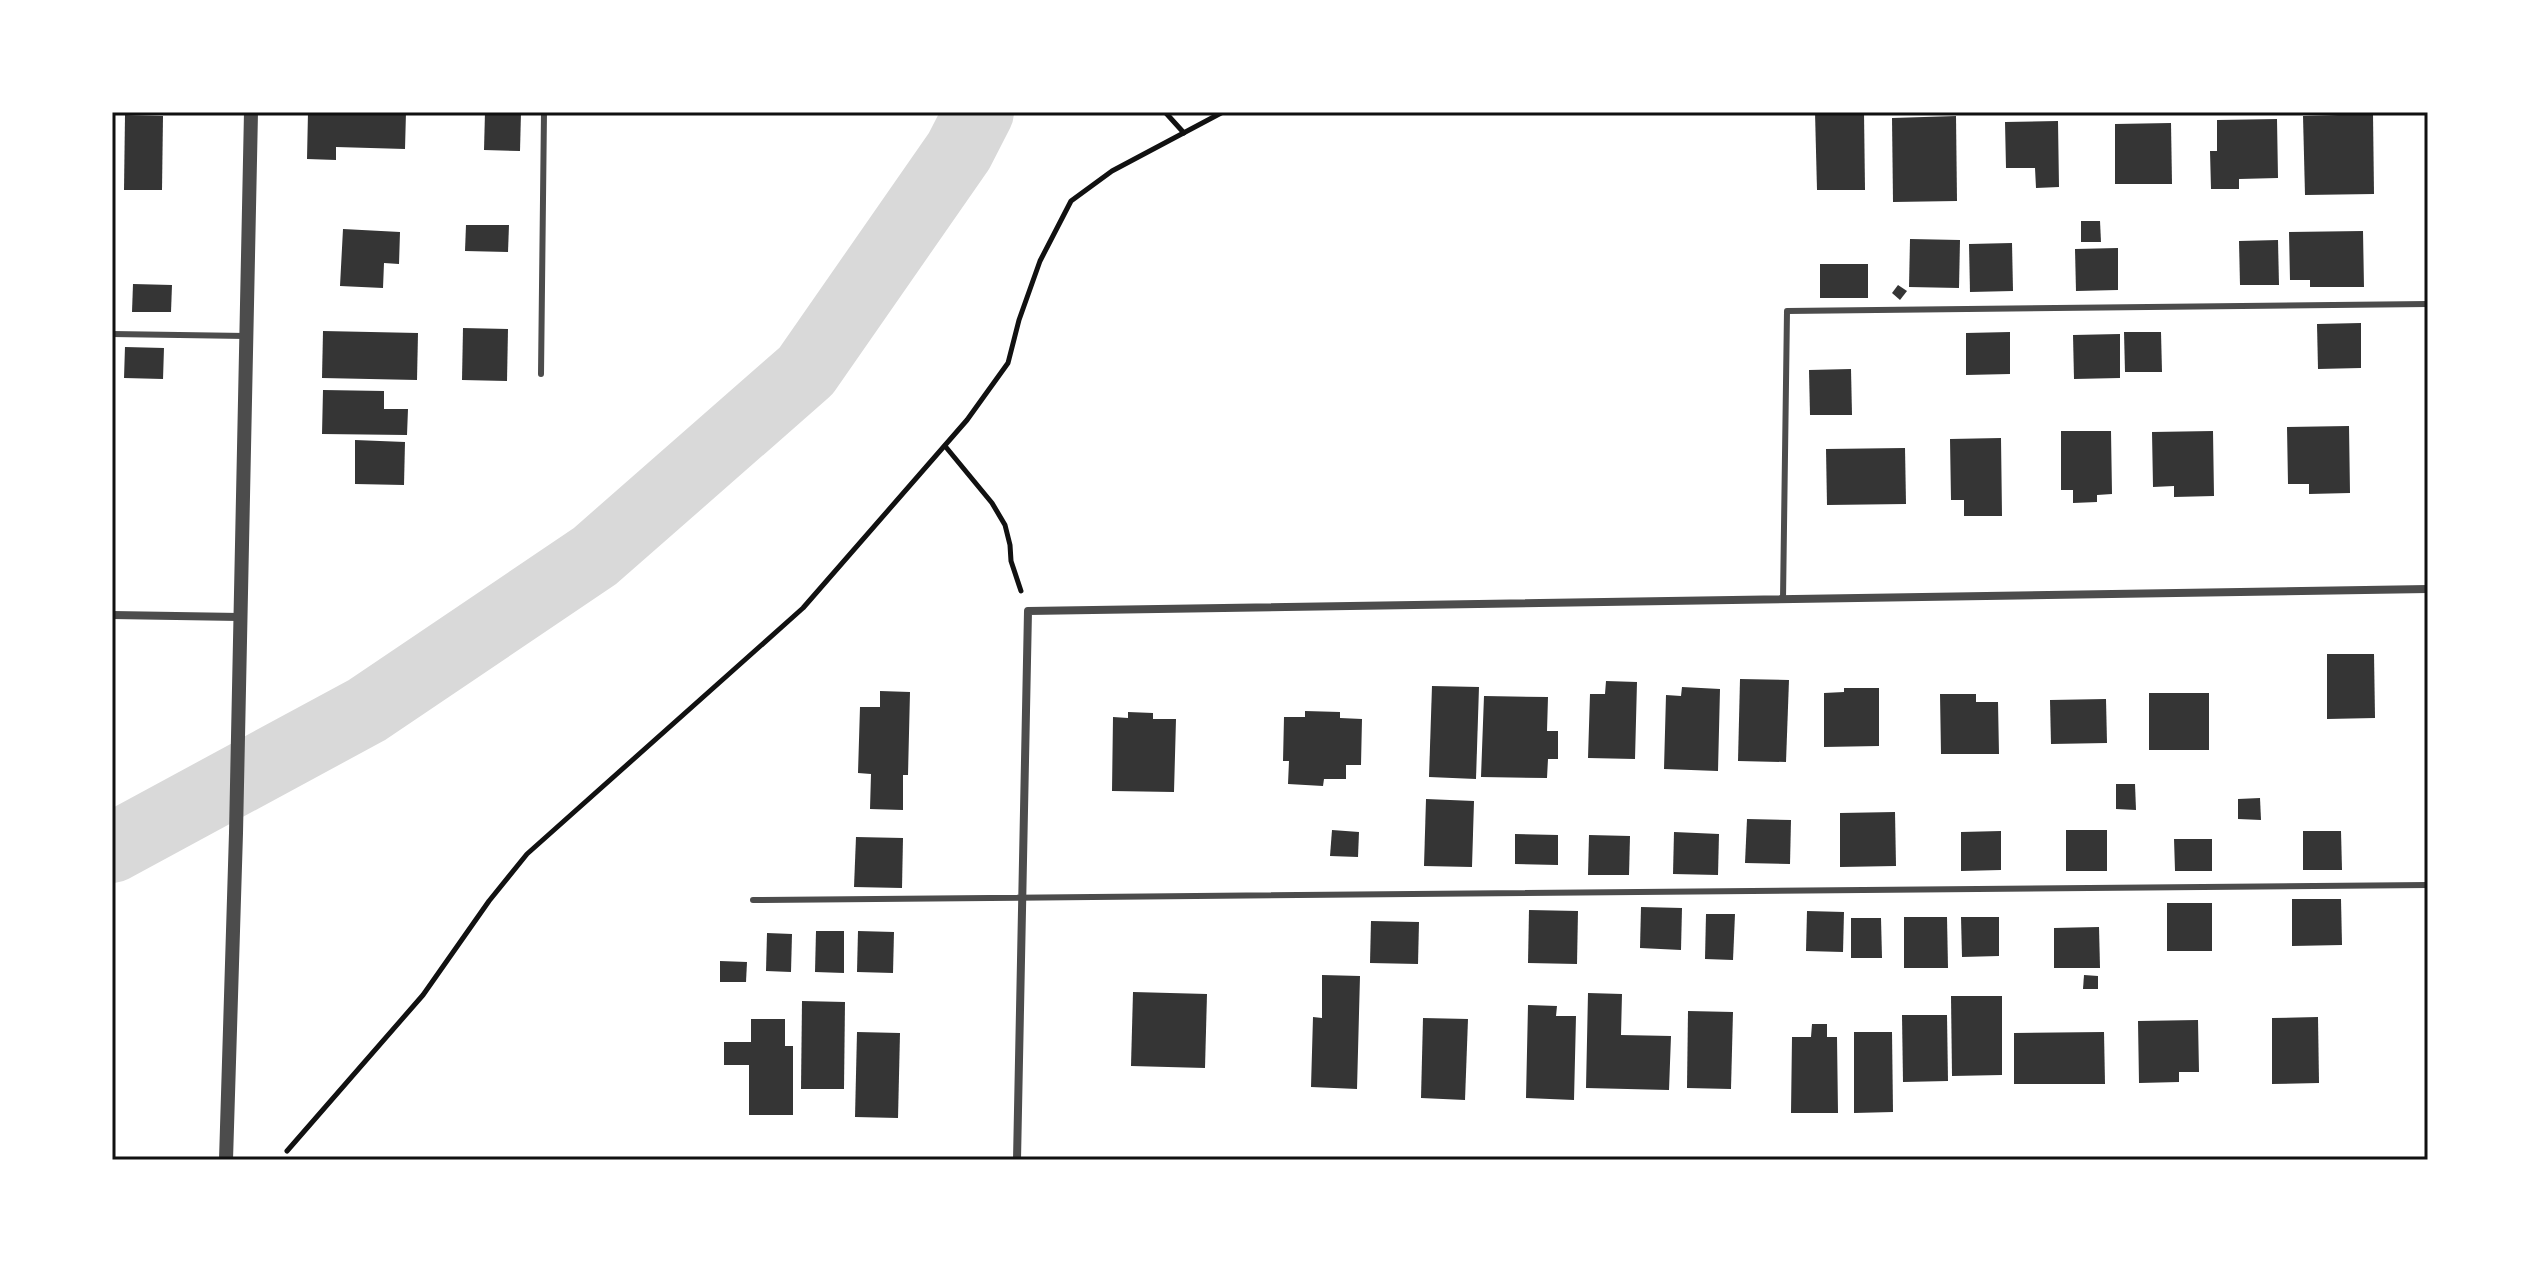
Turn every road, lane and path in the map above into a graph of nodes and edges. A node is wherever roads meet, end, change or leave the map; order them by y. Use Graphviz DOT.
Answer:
graph roads {
  1 [pos="251,112"];
  2 [pos="544,112"];
  3 [pos="1165,112"];
  4 [pos="1223,112"];
  5 [pos="1184,133"];
  6 [pos="2428,304"];
  7 [pos="112,334"];
  8 [pos="246,336"];
  9 [pos="541,374"];
  10 [pos="945,446"];
  11 [pos="2428,589"];
  12 [pos="1783,599"];
  13 [pos="1028,611"];
  14 [pos="112,615"];
  15 [pos="240,617"];
  16 [pos="2428,885"];
  17 [pos="1022,899"];
  18 [pos="753,900"];
  19 [pos="287,1151"];
  20 [pos="226,1160"];
  21 [pos="1017,1160"];
  1 -- 8 [label="street"];
  2 -- 9 [label="lane"];
  3 -- 5 [label="path"];
  4 -- 5 [label="path"];
  5 -- 10 [label="path"];
  6 -- 12 [label="lane"];
  7 -- 8 [label="lane"];
  8 -- 15 [label="street"];
  10 -- 13 [label="path"];
  10 -- 19 [label="path"];
  11 -- 12 [label="street"];
  12 -- 13 [label="street"];
  13 -- 17 [label="street"];
  14 -- 15 [label="street"];
  15 -- 20 [label="street"];
  16 -- 17 [label="lane"];
  17 -- 18 [label="lane"];
  17 -- 21 [label="street"];
}
